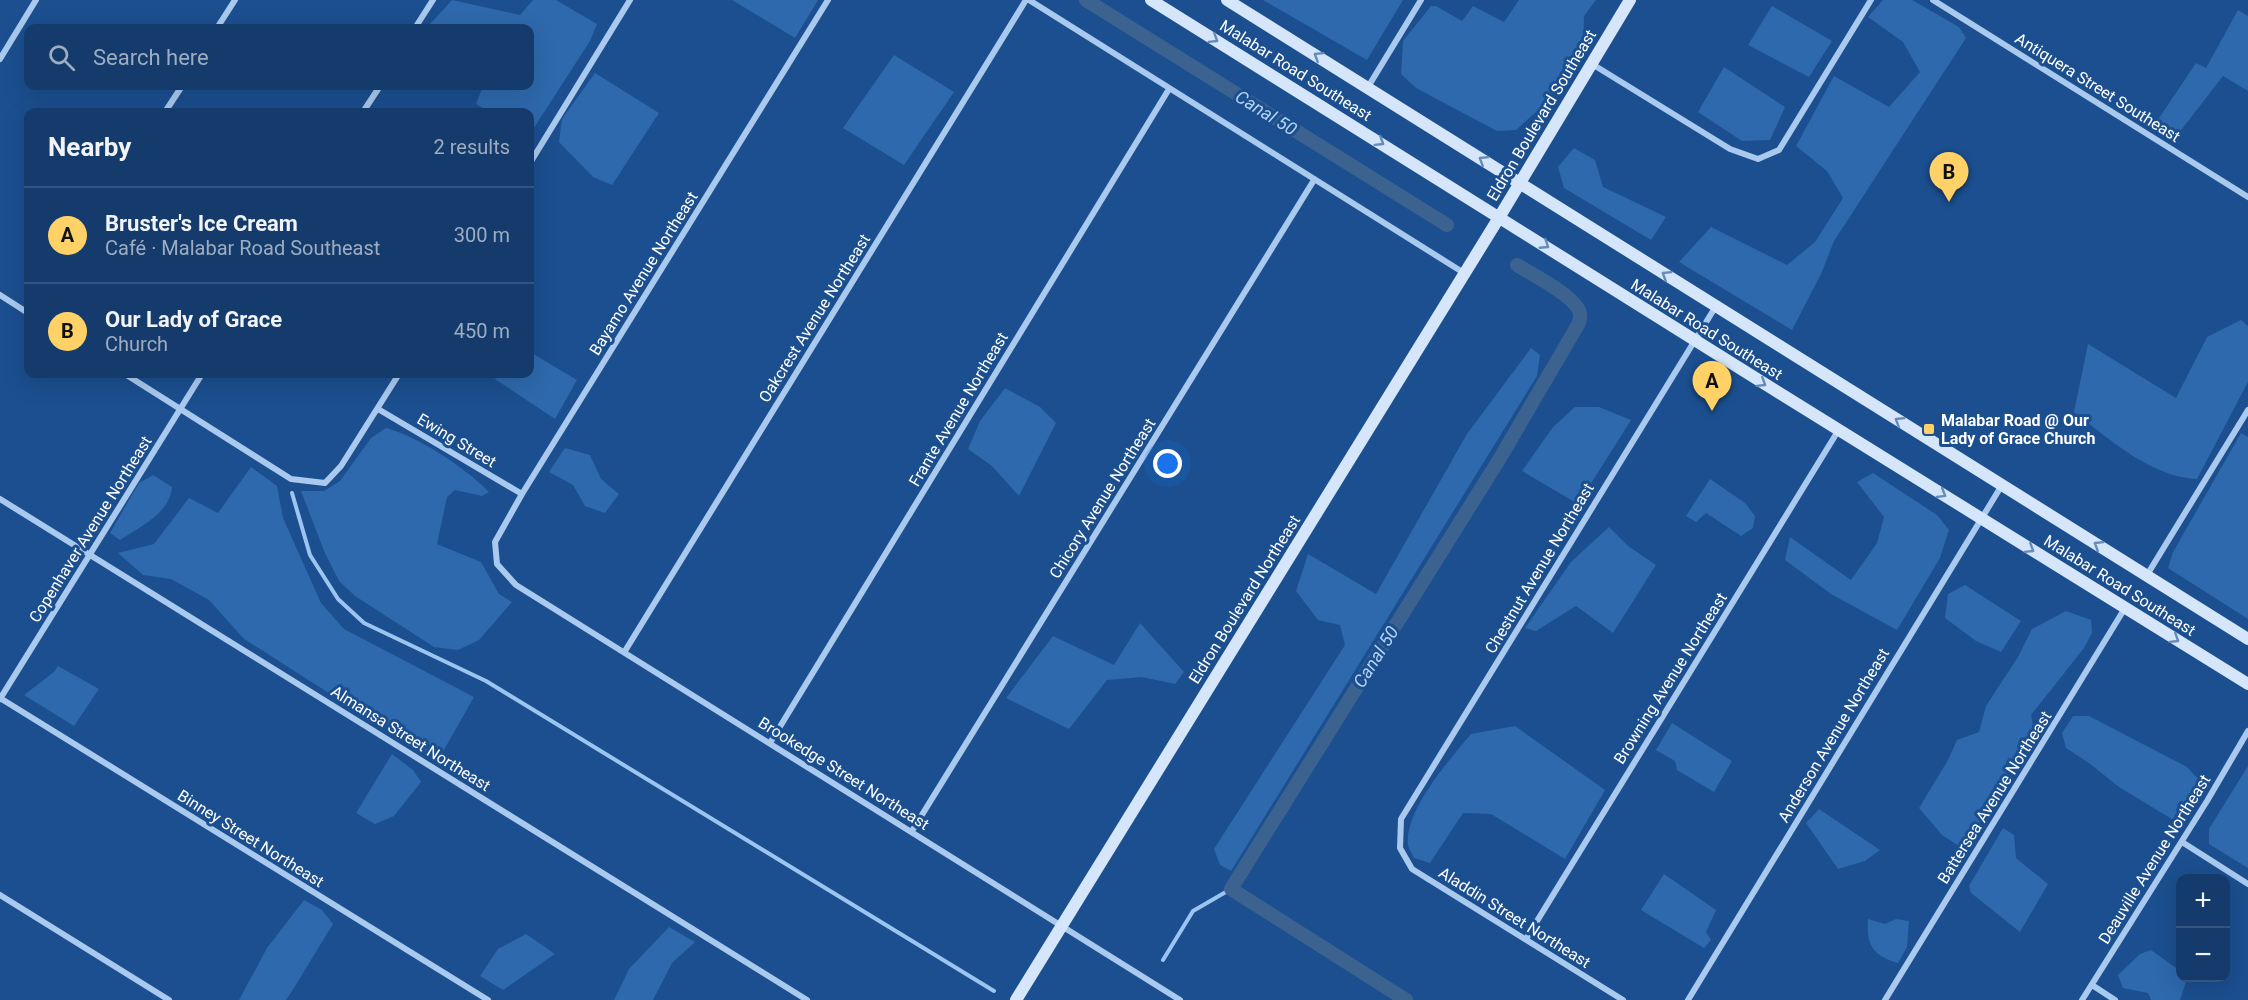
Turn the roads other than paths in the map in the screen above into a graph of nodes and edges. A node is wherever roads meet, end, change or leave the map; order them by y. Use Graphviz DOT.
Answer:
graph roads {
  1 [pos="36,0"];
  2 [pos="235,0"];
  3 [pos="433,0"];
  4 [pos="630,0"];
  5 [pos="828,0"];
  6 [pos="1028,0"];
  7 [pos="1151,0"];
  8 [pos="1227,0"];
  9 [pos="1421,0"];
  10 [pos="1630,0"];
  11 [pos="1871,0"];
  12 [pos="1933,0"];
  13 [pos="1167,4"];
  14 [pos="220,24"];
  15 [pos="418,24"];
  16 [pos="0,59"];
  17 [pos="1591,63"];
  18 [pos="1368,87"];
  19 [pos="1169,89"];
  20 [pos="179,90"];
  21 [pos="377,90"];
  22 [pos="168,108"];
  23 [pos="366,108"];
  24 [pos="534,156"];
  25 [pos="1314,180"];
  26 [pos="1520,183"];
  27 [pos="2248,197"];
  28 [pos="1500,216"];
  29 [pos="1464,273"];
  30 [pos="0,295"];
  31 [pos="1716,306"];
  32 [pos="24,310"];
  33 [pos="1694,341"];
  34 [pos="131,378"];
  35 [pos="199,378"];
  36 [pos="397,378"];
  37 [pos="180,408"];
  38 [pos="378,409"];
  39 [pos="2248,410"];
  40 [pos="1838,431"];
  41 [pos="2002,485"];
  42 [pos="522,494"];
  43 [pos="0,499"];
  44 [pos="1981,518"];
  45 [pos="90,555"];
  46 [pos="497,564"];
  47 [pos="2147,575"];
  48 [pos="2125,608"];
  49 [pos="2248,639"];
  50 [pos="625,651"];
  51 [pos="2248,684"];
  52 [pos="0,698"];
  53 [pos="2248,732"];
  54 [pos="770,743"];
  55 [pos="912,831"];
  56 [pos="2182,842"];
  57 [pos="1400,849"];
  58 [pos="2248,884"];
  59 [pos="0,895"];
  60 [pos="1062,926"];
  61 [pos="1526,939"];
  62 [pos="2091,985"];
  63 [pos="169,1000"];
  64 [pos="488,1000"];
  65 [pos="807,1000"];
  66 [pos="1016,1000"];
  67 [pos="1180,1000"];
  68 [pos="1623,1000"];
  69 [pos="1688,1000"];
  70 [pos="1885,1000"];
  71 [pos="2082,1000"];
  72 [pos="2115,1000"];
  1 -- 16 [label="street"];
  2 -- 14 [label="street"];
  3 -- 15 [label="street"];
  4 -- 24 [label="street"];
  5 -- 42 [label="street, Bayamo Avenue Northeast"];
  6 -- 19 [label="street"];
  6 -- 50 [label="street, Oakcrest Avenue Northeast"];
  7 -- 13 [label="main road, Malabar Road Southeast"];
  18 -- 8 [label="main road, Malabar Road Southeast, one-way"];
  9 -- 18 [label="street"];
  10 -- 17 [label="main road, Eldron Boulevard Southeast"];
  11 -- 17 [label="street"];
  12 -- 27 [label="street, Antiquera Street Southeast"];
  13 -- 28 [label="main road, Malabar Road Southeast, one-way"];
  17 -- 26 [label="main road, Eldron Boulevard Southeast"];
  26 -- 18 [label="main road, Malabar Road Southeast, one-way"];
  19 -- 25 [label="street"];
  19 -- 54 [label="street, Frante Avenue Northeast"];
  20 -- 22 [label="street"];
  21 -- 23 [label="street"];
  25 -- 29 [label="street"];
  25 -- 55 [label="street, Chicory Avenue Northeast"];
  26 -- 28 [label="main road, Eldron Boulevard Southeast"];
  31 -- 26 [label="main road, Malabar Road Southeast, one-way"];
  28 -- 29 [label="main road, Eldron Boulevard Northeast"];
  28 -- 33 [label="main road, Malabar Road Southeast, one-way"];
  29 -- 60 [label="main road, Eldron Boulevard Northeast"];
  30 -- 32 [label="street"];
  31 -- 33 [label="street, Chestnut Avenue Northeast"];
  41 -- 31 [label="main road, Malabar Road Southeast, one-way"];
  33 -- 40 [label="main road, Malabar Road Southeast, one-way"];
  33 -- 57 [label="street, Chestnut Avenue Northeast"];
  34 -- 37 [label="street"];
  35 -- 37 [label="street, Copenhaver Avenue Northeast"];
  36 -- 38 [label="street"];
  37 -- 38 [label="street"];
  37 -- 45 [label="street, Copenhaver Avenue Northeast"];
  38 -- 42 [label="street, Ewing Street"];
  39 -- 47 [label="street"];
  40 -- 44 [label="main road, Malabar Road Southeast, one-way"];
  40 -- 61 [label="street, Browning Avenue Northeast"];
  41 -- 44 [label="street, Anderson Avenue Northeast"];
  47 -- 41 [label="main road, Malabar Road Southeast, one-way"];
  42 -- 46 [label="street, Bayamo Avenue Northeast"];
  43 -- 45 [label="street, Almansa Street Northeast"];
  44 -- 48 [label="main road, Malabar Road Southeast, one-way"];
  44 -- 69 [label="street, Anderson Avenue Northeast"];
  45 -- 52 [label="street, Copenhaver Avenue Northeast"];
  45 -- 65 [label="street, Almansa Street Northeast"];
  46 -- 50 [label="street, Brookedge Street Northeast"];
  47 -- 49 [label="main road, Malabar Road Southeast"];
  48 -- 51 [label="main road, Malabar Road Southeast, one-way"];
  48 -- 70 [label="street, Battersea Avenue Northeast"];
  50 -- 54 [label="street, Brookedge Street Northeast"];
  52 -- 64 [label="street, Binney Street Northeast"];
  53 -- 56 [label="street, Deauville Avenue Northeast"];
  54 -- 55 [label="street, Brookedge Street Northeast"];
  55 -- 60 [label="street, Brookedge Street Northeast"];
  56 -- 58 [label="street"];
  56 -- 62 [label="street, Deauville Avenue Northeast"];
  57 -- 61 [label="street, Aladdin Street Northeast"];
  59 -- 63 [label="street"];
  60 -- 66 [label="main road, Eldron Boulevard Northeast"];
  60 -- 67 [label="street, Brookedge Street Northeast"];
  61 -- 68 [label="street, Aladdin Street Northeast"];
  62 -- 71 [label="street, Deauville Avenue Northeast"];
  62 -- 72 [label="street"];
}
